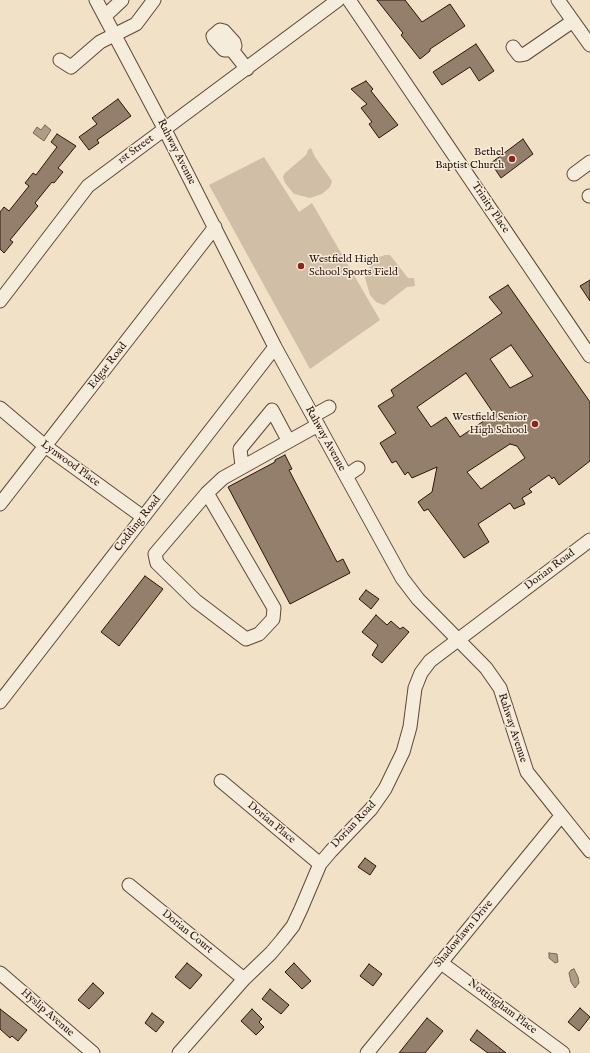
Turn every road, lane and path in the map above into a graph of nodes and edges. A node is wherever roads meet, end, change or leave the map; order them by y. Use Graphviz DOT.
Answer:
graph roads {
  1 [pos="96,0"];
  2 [pos="122,0"];
  3 [pos="154,0"];
  4 [pos="338,0"];
  5 [pos="350,0"];
  6 [pos="558,0"];
  7 [pos="105,16"];
  8 [pos="573,21"];
  9 [pos="114,34"];
  10 [pos="590,45"];
  11 [pos="513,46"];
  12 [pos="232,50"];
  13 [pos="60,60"];
  14 [pos="247,69"];
  15 [pos="165,130"];
  16 [pos="590,162"];
  17 [pos="574,174"];
  18 [pos="215,227"];
  19 [pos="0,301"];
  20 [pos="275,347"];
  21 [pos="590,356"];
  22 [pos="329,407"];
  23 [pos="0,408"];
  24 [pos="315,421"];
  25 [pos="288,440"];
  26 [pos="45,446"];
  27 [pos="242,466"];
  28 [pos="358,468"];
  29 [pos="346,476"];
  30 [pos="207,493"];
  31 [pos="0,504"];
  32 [pos="143,517"];
  33 [pos="590,540"];
  34 [pos="458,640"];
  35 [pos="0,702"];
  36 [pos="221,781"];
  37 [pos="561,816"];
  38 [pos="590,851"];
  39 [pos="320,864"];
  40 [pos="129,885"];
  41 [pos="440,962"];
  42 [pos="0,973"];
  43 [pos="244,979"];
  44 [pos="93,1053"];
  45 [pos="179,1053"];
  46 [pos="367,1053"];
  47 [pos="563,1053"];
  1 -- 7 [label="street, Rahway Avenue"];
  2 -- 7 [label="street"];
  3 -- 9 [label="street"];
  4 -- 14 [label="street, 1st Street"];
  5 -- 21 [label="street, Trinity Place"];
  6 -- 8 [label="street"];
  7 -- 9 [label="street, Rahway Avenue"];
  8 -- 10 [label="street"];
  8 -- 11 [label="street"];
  9 -- 13 [label="street"];
  9 -- 15 [label="street, Rahway Avenue"];
  12 -- 14 [label="street"];
  14 -- 15 [label="street, 1st Street"];
  15 -- 18 [label="street, Rahway Avenue"];
  15 -- 19 [label="street, 1st Street"];
  16 -- 17 [label="street"];
  18 -- 20 [label="street, Rahway Avenue"];
  18 -- 26 [label="street, Edgar Road"];
  20 -- 24 [label="street, Rahway Avenue"];
  20 -- 32 [label="street, Codding Road"];
  22 -- 24 [label="street"];
  23 -- 26 [label="street, Lynwood Place"];
  24 -- 25 [label="street"];
  24 -- 29 [label="street, Rahway Avenue"];
  25 -- 27 [label="street"];
  25 -- 27 [label="street"];
  26 -- 31 [label="street, Edgar Road"];
  26 -- 32 [label="street, Lynwood Place"];
  27 -- 30 [label="street"];
  28 -- 29 [label="street"];
  29 -- 34 [label="street, Rahway Avenue"];
  30 -- 30 [label="street"];
  32 -- 35 [label="street, Codding Road"];
  33 -- 34 [label="street, Dorian Road"];
  34 -- 37 [label="street, Rahway Avenue"];
  34 -- 39 [label="street, Dorian Road"];
  36 -- 39 [label="street, Dorian Place"];
  37 -- 38 [label="street, Rahway Avenue"];
  37 -- 41 [label="street, Shadowlawn Drive"];
  39 -- 43 [label="street, Dorian Road"];
  40 -- 43 [label="street, Dorian Court"];
  41 -- 46 [label="street, Shadowlawn Drive"];
  41 -- 47 [label="street, Nottingham Place"];
  42 -- 44 [label="street, Hyslip Avenue"];
  43 -- 45 [label="street, Dorian Road"];
}
